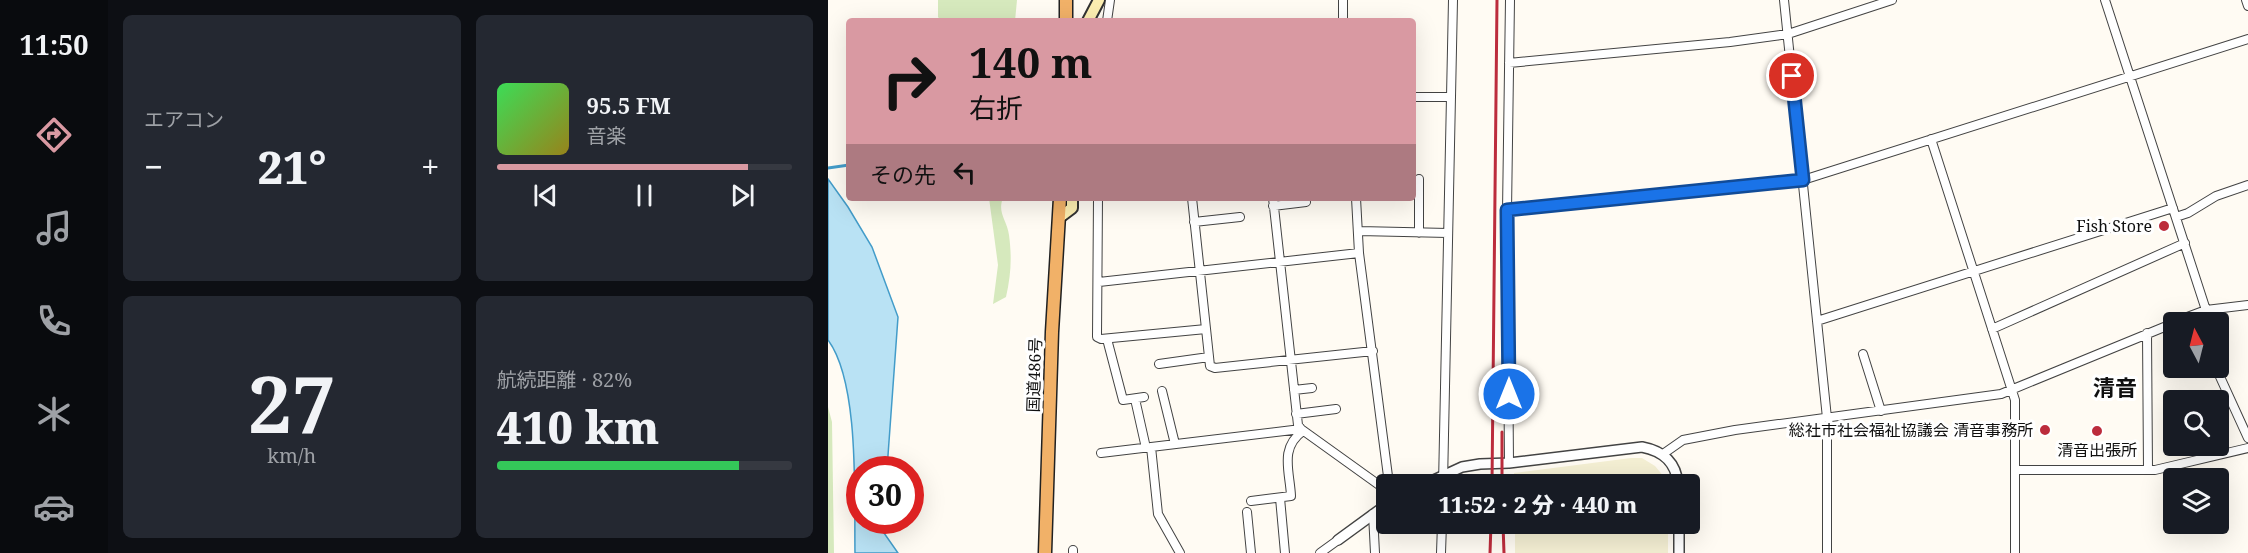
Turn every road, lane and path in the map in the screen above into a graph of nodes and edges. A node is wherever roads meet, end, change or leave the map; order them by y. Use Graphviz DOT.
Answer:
graph roads {
  1 [pos="1066,0"];
  2 [pos="1090,0"];
  3 [pos="1099,0"];
  4 [pos="1110,0"];
  5 [pos="1342,0"];
  6 [pos="1453,0"];
  7 [pos="1510,0"];
  8 [pos="1784,0"];
  9 [pos="1892,0"];
  10 [pos="2106,0"];
  11 [pos="2246,0"];
  12 [pos="2248,6"];
  13 [pos="1066,18"];
  14 [pos="1089,18"];
  15 [pos="1090,18"];
  16 [pos="1107,18"];
  17 [pos="1343,18"];
  18 [pos="1788,34"];
  19 [pos="2248,39"];
  20 [pos="1509,63"];
  21 [pos="2131,76"];
  22 [pos="1416,97"];
  23 [pos="1451,97"];
  24 [pos="1931,139"];
  25 [pos="1419,179"];
  26 [pos="1803,180"];
  27 [pos="2248,185"];
  28 [pos="1060,201"];
  29 [pos="1072,201"];
  30 [pos="1098,201"];
  31 [pos="1192,201"];
  32 [pos="1356,201"];
  33 [pos="1273,202"];
  34 [pos="1306,202"];
  35 [pos="2173,208"];
  36 [pos="1507,210"];
  37 [pos="1060,217"];
  38 [pos="1240,217"];
  39 [pos="2176,217"];
  40 [pos="1194,222"];
  41 [pos="1359,231"];
  42 [pos="1419,232"];
  43 [pos="1448,233"];
  44 [pos="2185,243"];
  45 [pos="1359,253"];
  46 [pos="1280,261"];
  47 [pos="1200,270"];
  48 [pos="1973,271"];
  49 [pos="1099,282"];
  50 [pos="2248,305"];
  51 [pos="2206,310"];
  52 [pos="2203,312"];
  53 [pos="1817,321"];
  54 [pos="2163,326"];
  55 [pos="1206,329"];
  56 [pos="1992,329"];
  57 [pos="2147,333"];
  58 [pos="1107,339"];
  59 [pos="1372,351"];
  60 [pos="1863,354"];
  61 [pos="1209,357"];
  62 [pos="1290,359"];
  63 [pos="1159,364"];
  64 [pos="2221,378"];
  65 [pos="1312,388"];
  66 [pos="1294,390"];
  67 [pos="1162,391"];
  68 [pos="2012,391"];
  69 [pos="1144,397"];
  70 [pos="1135,399"];
  71 [pos="1336,409"];
  72 [pos="1881,411"];
  73 [pos="1296,414"];
  74 [pos="1827,418"];
  75 [pos="1302,430"];
  76 [pos="2248,438"];
  77 [pos="1175,444"];
  78 [pos="1148,447"];
  79 [pos="2248,448"];
  80 [pos="1101,453"];
  81 [pos="1663,454"];
  82 [pos="1509,463"];
  83 [pos="2015,470"];
  84 [pos="2148,470"];
  85 [pos="1388,474"];
  86 [pos="1443,474"];
  87 [pos="1452,474"];
  88 [pos="1676,474"];
  89 [pos="1376,483"];
  90 [pos="1280,498"];
  91 [pos="1251,501"];
  92 [pos="1247,512"];
  93 [pos="1376,512"];
  94 [pos="1373,514"];
  95 [pos="1442,534"];
  96 [pos="1679,534"];
  97 [pos="1338,540"];
  98 [pos="1045,553"];
  99 [pos="1180,553"];
  100 [pos="1251,553"];
  101 [pos="1285,553"];
  102 [pos="1320,553"];
  103 [pos="1374,553"];
  104 [pos="1441,553"];
  105 [pos="1679,553"];
  106 [pos="1827,553"];
  107 [pos="2015,553"];
  1 -- 13 [label="highway"];
  2 -- 14 [label="main road"];
  3 -- 15 [label="main road"];
  4 -- 16 [label="street"];
  5 -- 17 [label="street"];
  6 -- 23 [label="street"];
  7 -- 20 [label="street"];
  8 -- 18 [label="street"];
  9 -- 18 [label="street"];
  10 -- 21 [label="street"];
  11 -- 12 [label="street"];
  18 -- 20 [label="street"];
  18 -- 26 [label="street"];
  19 -- 21 [label="street"];
  20 -- 36 [label="street"];
  21 -- 24 [label="street"];
  21 -- 35 [label="street"];
  22 -- 23 [label="street"];
  23 -- 43 [label="street"];
  24 -- 26 [label="street"];
  24 -- 48 [label="street"];
  25 -- 42 [label="street"];
  26 -- 36 [label="street"];
  26 -- 53 [label="street"];
  27 -- 39 [label="street"];
  28 -- 37 [label="highway, 国道486号"];
  29 -- 37 [label="main road"];
  30 -- 49 [label="street"];
  31 -- 40 [label="street"];
  32 -- 41 [label="street"];
  33 -- 34 [label="street"];
  33 -- 46 [label="street"];
  35 -- 39 [label="street"];
  35 -- 48 [label="street"];
  36 -- 82 [label="street"];
  37 -- 98 [label="highway, 国道486号"];
  38 -- 40 [label="street"];
  39 -- 44 [label="street"];
  40 -- 47 [label="street"];
  41 -- 42 [label="street"];
  41 -- 45 [label="street"];
  42 -- 43 [label="street"];
  43 -- 86 [label="street"];
  44 -- 51 [label="street"];
  44 -- 56 [label="street"];
  45 -- 46 [label="street"];
  45 -- 59 [label="street"];
  46 -- 47 [label="street"];
  46 -- 62 [label="street"];
  47 -- 49 [label="street"];
  47 -- 55 [label="street"];
  48 -- 53 [label="street"];
  48 -- 56 [label="street"];
  49 -- 58 [label="street"];
  50 -- 51 [label="street"];
  51 -- 52 [label="street"];
  53 -- 74 [label="street"];
  54 -- 57 [label="street"];
  55 -- 58 [label="street"];
  55 -- 61 [label="street"];
  56 -- 68 [label="street"];
  57 -- 68 [label="street"];
  57 -- 84 [label="street"];
  58 -- 70 [label="street"];
  59 -- 62 [label="street"];
  59 -- 85 [label="street"];
  60 -- 72 [label="street"];
  61 -- 62 [label="street"];
  61 -- 63 [label="street"];
  62 -- 66 [label="street"];
  64 -- 76 [label="street"];
  65 -- 66 [label="street"];
  66 -- 73 [label="street"];
  67 -- 77 [label="street"];
  68 -- 72 [label="street"];
  68 -- 83 [label="street"];
  69 -- 70 [label="street"];
  70 -- 78 [label="street"];
  71 -- 73 [label="street"];
  72 -- 74 [label="street"];
  73 -- 75 [label="street"];
  74 -- 81 [label="street"];
  74 -- 106 [label="street"];
  75 -- 77 [label="street"];
  75 -- 89 [label="street"];
  75 -- 90 [label="street"];
  77 -- 78 [label="street"];
  78 -- 80 [label="street"];
  78 -- 99 [label="street"];
  79 -- 84 [label="street"];
  81 -- 82 [label="street"];
  81 -- 88 [label="street"];
  82 -- 87 [label="street"];
  83 -- 84 [label="street"];
  83 -- 107 [label="street"];
  90 -- 91 [label="street"];
  90 -- 101 [label="street"];
  92 -- 100 [label="street"];
  93 -- 94 [label="street"];
  94 -- 97 [label="street"];
  94 -- 103 [label="street"];
  95 -- 104 [label="street"];
  96 -- 105 [label="street"];
  97 -- 102 [label="street"];
}
